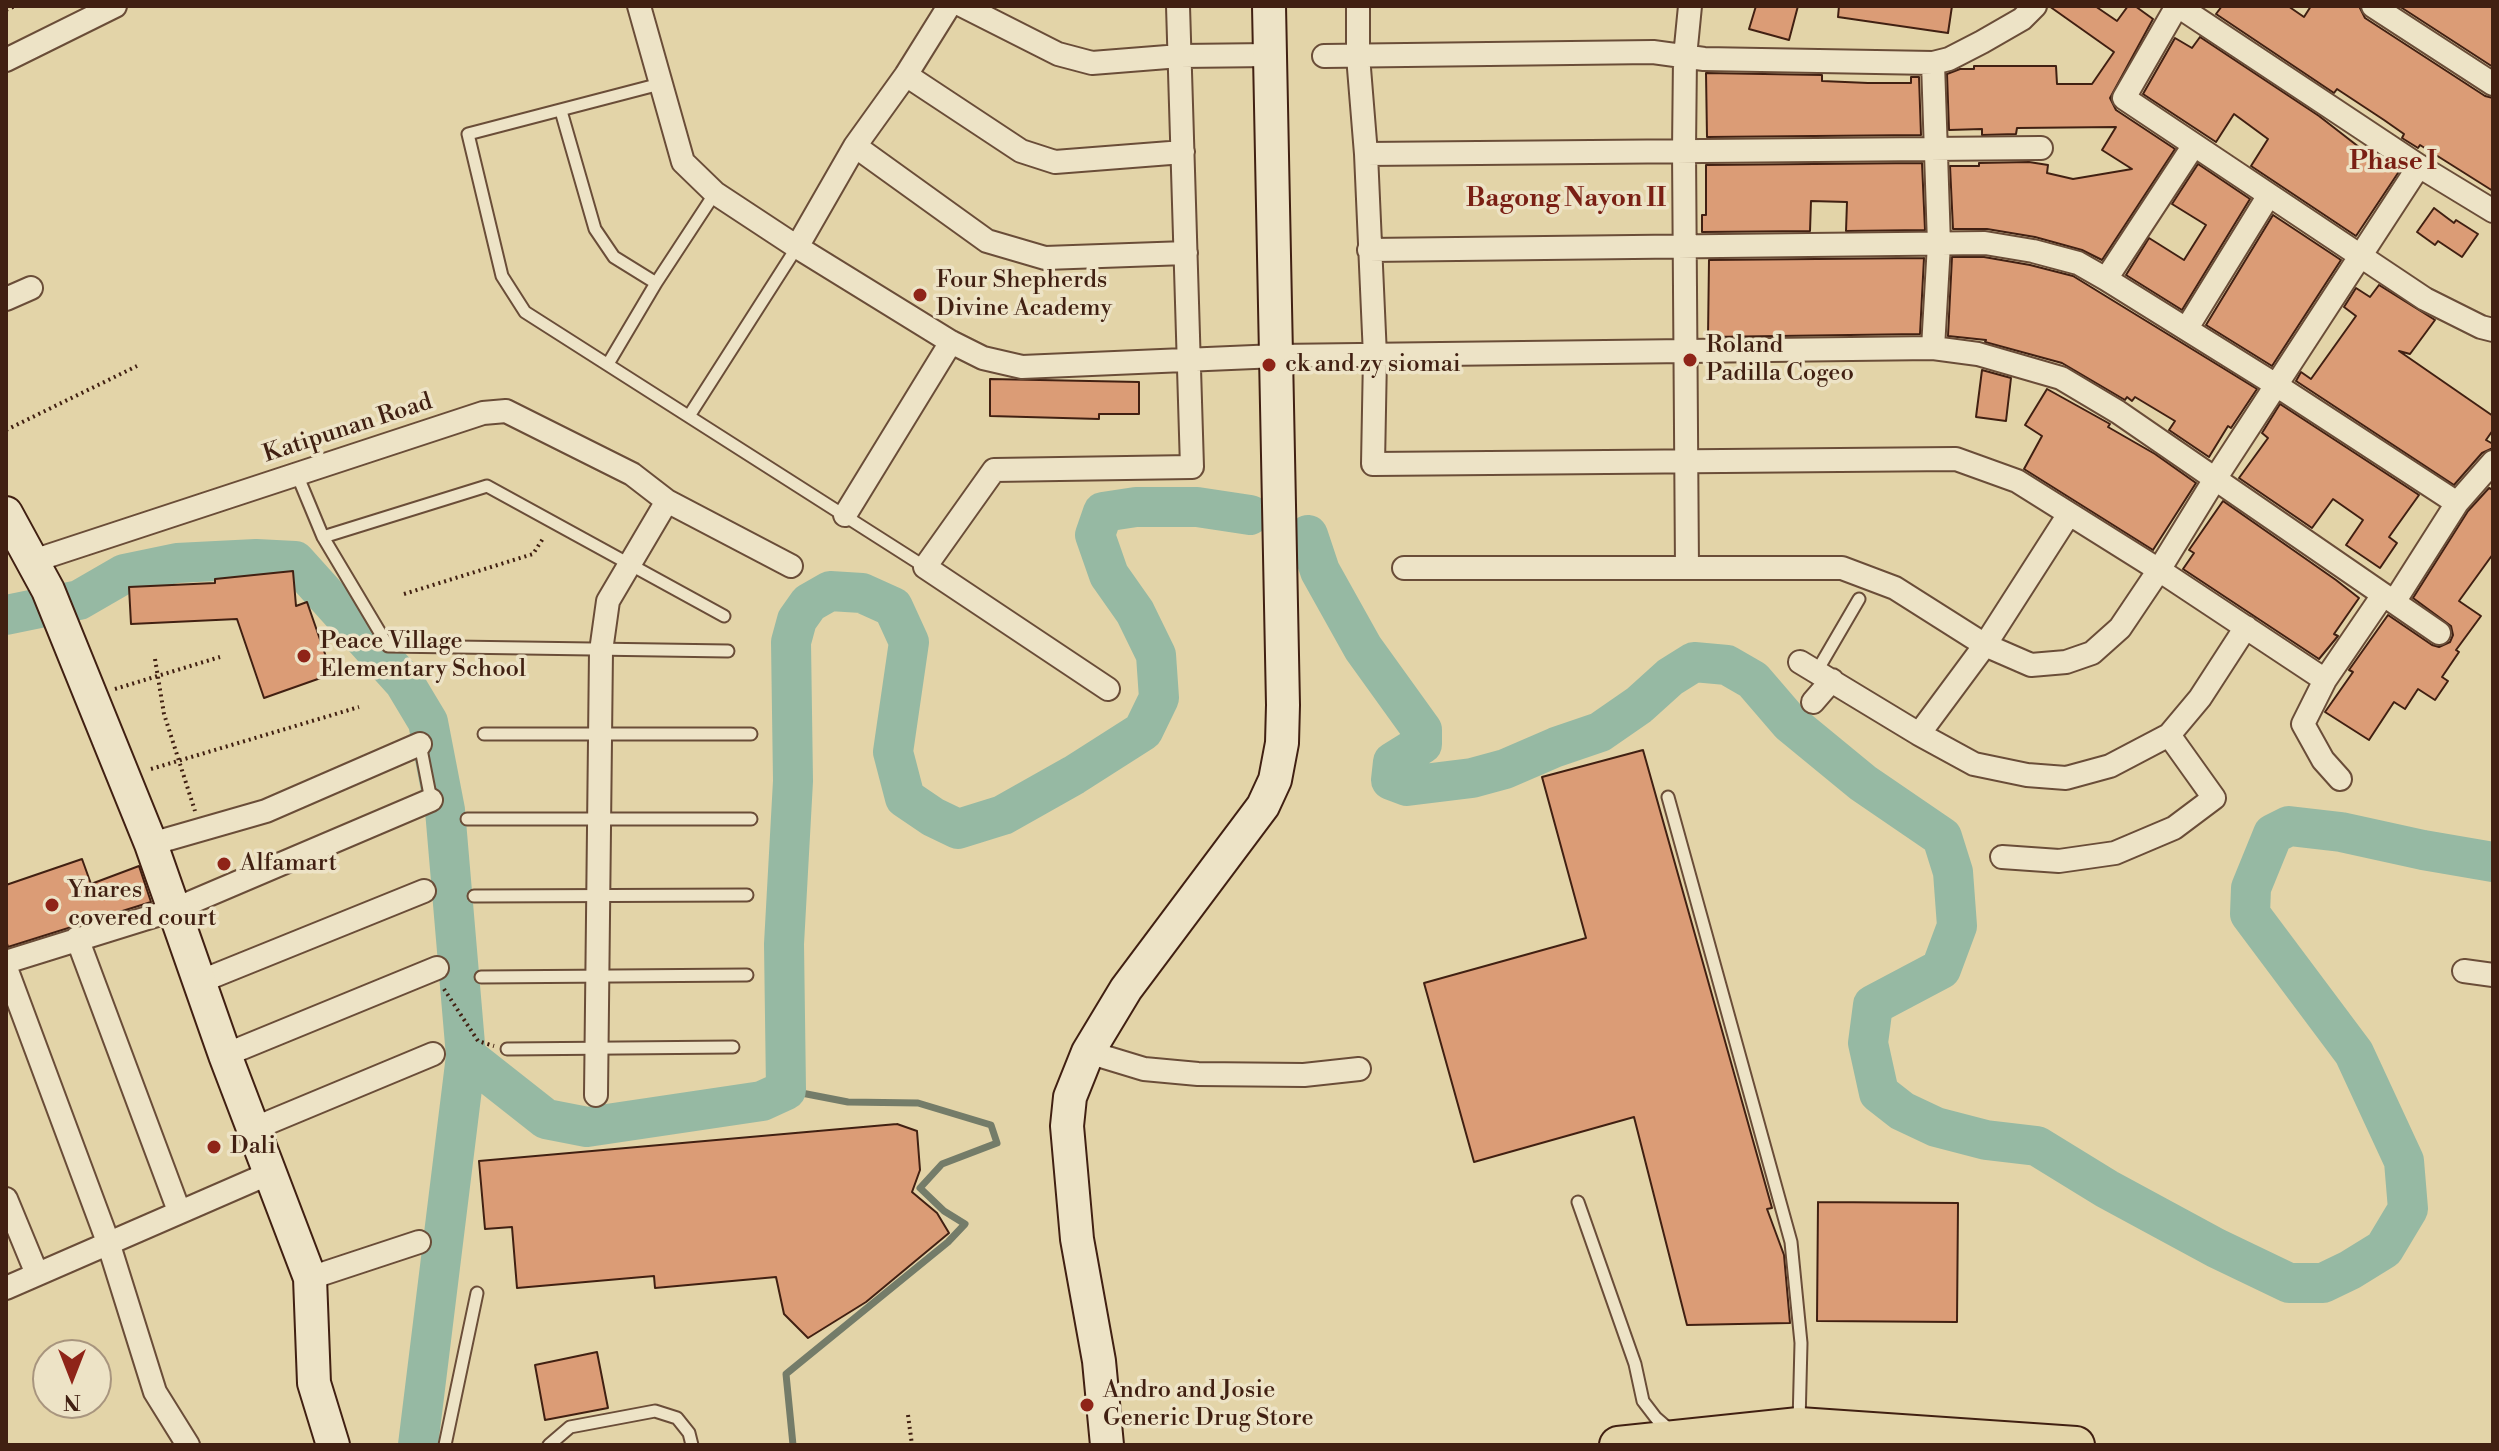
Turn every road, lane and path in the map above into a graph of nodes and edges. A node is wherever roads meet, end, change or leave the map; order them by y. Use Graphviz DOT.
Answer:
graph roads {
  1 [pos="15,6"];
  2 [pos="115,6"];
  3 [pos="639,6"];
  4 [pos="949,6"];
  5 [pos="963,6"];
  6 [pos="1178,6"];
  7 [pos="1269,6"];
  8 [pos="1358,6"];
  9 [pos="1690,6"];
  10 [pos="2035,6"];
  11 [pos="2178,6"];
  12 [pos="2373,6"];
  13 [pos="6,10"];
  14 [pos="2404,14"];
  15 [pos="1271,55"];
  16 [pos="1180,56"];
  17 [pos="1324,56"];
  18 [pos="1358,56"];
  19 [pos="1685,57"];
  20 [pos="6,60"];
  21 [pos="1933,63"];
  22 [pos="906,75"];
  23 [pos="660,84"];
  24 [pos="2493,84"];
  25 [pos="561,111"];
  26 [pos="2194,145"];
  27 [pos="855,146"];
  28 [pos="2041,148"];
  29 [pos="1684,150"];
  30 [pos="1938,150"];
  31 [pos="1183,152"];
  32 [pos="1366,154"];
  33 [pos="2419,166"];
  34 [pos="715,193"];
  35 [pos="2269,195"];
  36 [pos="2493,211"];
  37 [pos="1939,244"];
  38 [pos="797,247"];
  39 [pos="1684,247"];
  40 [pos="1369,250"];
  41 [pos="1186,253"];
  42 [pos="2360,256"];
  43 [pos="2106,279"];
  44 [pos="656,283"];
  45 [pos="31,288"];
  46 [pos="6,299"];
  47 [pos="2187,328"];
  48 [pos="2493,330"];
  49 [pos="951,342"];
  50 [pos="1933,348"];
  51 [pos="1685,351"];
  52 [pos="1277,356"];
  53 [pos="1375,356"];
  54 [pos="1189,360"];
  55 [pos="608,364"];
  56 [pos="137,366"];
  57 [pos="2276,385"];
  58 [pos="689,416"];
  59 [pos="6,430"];
  60 [pos="1687,462"];
  61 [pos="2493,462"];
  62 [pos="296,472"];
  63 [pos="2215,479"];
  64 [pos="667,501"];
  65 [pos="2457,503"];
  66 [pos="6,513"];
  67 [pos="2069,514"];
  68 [pos="845,515"];
  69 [pos="554,521"];
  70 [pos="323,537"];
  71 [pos="33,561"];
  72 [pos="628,563"];
  73 [pos="791,566"];
  74 [pos="925,567"];
  75 [pos="1404,568"];
  76 [pos="1687,568"];
  77 [pos="2159,570"];
  78 [pos="404,594"];
  79 [pos="1859,599"];
  80 [pos="2389,599"];
  81 [pos="724,616"];
  82 [pos="2246,627"];
  83 [pos="2439,633"];
  84 [pos="1985,645"];
  85 [pos="601,651"];
  86 [pos="728,651"];
  87 [pos="220,657"];
  88 [pos="155,659"];
  89 [pos="1816,671"];
  90 [pos="158,676"];
  91 [pos="2325,680"];
  92 [pos="1108,689"];
  93 [pos="91,696"];
  94 [pos="1813,702"];
  95 [pos="359,707"];
  96 [pos="484,734"];
  97 [pos="600,734"];
  98 [pos="751,734"];
  99 [pos="1919,734"];
  100 [pos="2169,735"];
  101 [pos="420,744"];
  102 [pos="179,762"];
  103 [pos="124,776"];
  104 [pos="2340,779"];
  105 [pos="1668,797"];
  106 [pos="431,800"];
  107 [pos="600,818"];
  108 [pos="467,819"];
  109 [pos="751,819"];
  110 [pos="200,829"];
  111 [pos="151,844"];
  112 [pos="2002,857"];
  113 [pos="424,891"];
  114 [pos="747,895"];
  115 [pos="474,896"];
  116 [pos="599,896"];
  117 [pos="173,910"];
  118 [pos="77,938"];
  119 [pos="6,965"];
  120 [pos="437,968"];
  121 [pos="2464,971"];
  122 [pos="747,975"];
  123 [pos="2493,975"];
  124 [pos="481,977"];
  125 [pos="598,977"];
  126 [pos="199,982"];
  127 [pos="445,994"];
  128 [pos="478,1041"];
  129 [pos="733,1047"];
  130 [pos="507,1049"];
  131 [pos="597,1049"];
  132 [pos="1088,1052"];
  133 [pos="433,1054"];
  134 [pos="225,1055"];
  135 [pos="1359,1069"];
  136 [pos="596,1095"];
  137 [pos="253,1129"];
  138 [pos="270,1173"];
  139 [pos="6,1199"];
  140 [pos="1578,1202"];
  141 [pos="179,1211"];
  142 [pos="108,1242"];
  143 [pos="419,1242"];
  144 [pos="37,1274"];
  145 [pos="310,1278"];
  146 [pos="6,1288"];
  147 [pos="477,1293"];
  148 [pos="908,1415"];
  149 [pos="1810,1429"];
  150 [pos="1678,1441"];
  151 [pos="188,1445"];
  152 [pos="333,1445"];
  153 [pos="445,1445"];
  154 [pos="549,1445"];
  155 [pos="692,1445"];
  156 [pos="912,1445"];
  157 [pos="1107,1445"];
  158 [pos="1618,1445"];
  159 [pos="2076,1445"];
  1 -- 13 [label="path"];
  2 -- 20 [label="street"];
  3 -- 23 [label="street"];
  4 -- 22 [label="street"];
  5 -- 16 [label="street"];
  6 -- 16 [label="street"];
  7 -- 15 [label="street"];
  8 -- 18 [label="street"];
  9 -- 19 [label="street"];
  10 -- 21 [label="street"];
  11 -- 26 [label="street"];
  11 -- 33 [label="street"];
  12 -- 14 [label="street"];
  14 -- 24 [label="street"];
  15 -- 16 [label="street"];
  15 -- 52 [label="street"];
  16 -- 31 [label="street"];
  17 -- 18 [label="street"];
  18 -- 19 [label="street"];
  18 -- 32 [label="street"];
  19 -- 21 [label="street"];
  19 -- 29 [label="street"];
  21 -- 30 [label="street"];
  22 -- 27 [label="street"];
  22 -- 31 [label="street"];
  23 -- 25 [label="lane"];
  23 -- 34 [label="street"];
  25 -- 44 [label="lane"];
  25 -- 55 [label="lane"];
  26 -- 35 [label="street"];
  26 -- 43 [label="street"];
  27 -- 38 [label="street"];
  27 -- 41 [label="street"];
  28 -- 30 [label="street"];
  29 -- 30 [label="street"];
  29 -- 32 [label="street"];
  29 -- 39 [label="street"];
  30 -- 37 [label="street"];
  31 -- 41 [label="street"];
  32 -- 40 [label="street"];
  33 -- 36 [label="street"];
  33 -- 42 [label="street"];
  34 -- 38 [label="street"];
  34 -- 44 [label="lane"];
  35 -- 42 [label="street"];
  35 -- 47 [label="street"];
  37 -- 39 [label="street"];
  37 -- 43 [label="street"];
  37 -- 50 [label="street"];
  38 -- 49 [label="street"];
  38 -- 58 [label="lane"];
  39 -- 40 [label="street"];
  39 -- 51 [label="street"];
  40 -- 53 [label="street"];
  41 -- 54 [label="street"];
  42 -- 48 [label="street"];
  42 -- 57 [label="street"];
  43 -- 47 [label="street"];
  44 -- 55 [label="lane"];
  45 -- 46 [label="street"];
  47 -- 57 [label="street"];
  49 -- 54 [label="street"];
  49 -- 68 [label="street"];
  50 -- 51 [label="street"];
  50 -- 63 [label="street"];
  51 -- 53 [label="street"];
  51 -- 60 [label="street"];
  52 -- 53 [label="street"];
  52 -- 54 [label="street"];
  52 -- 132 [label="street"];
  53 -- 60 [label="street"];
  54 -- 74 [label="street"];
  55 -- 58 [label="lane"];
  56 -- 59 [label="path"];
  57 -- 63 [label="street"];
  57 -- 65 [label="street"];
  58 -- 68 [label="lane"];
  60 -- 67 [label="street"];
  60 -- 76 [label="street"];
  61 -- 65 [label="street"];
  62 -- 64 [label="street, Katipunan Road"];
  62 -- 70 [label="lane"];
  62 -- 71 [label="street, Katipunan Road"];
  63 -- 77 [label="street"];
  63 -- 80 [label="street"];
  64 -- 72 [label="street"];
  64 -- 73 [label="street, Katipunan Road"];
  65 -- 80 [label="street"];
  66 -- 71 [label="street"];
  67 -- 77 [label="street"];
  67 -- 84 [label="street"];
  68 -- 74 [label="lane"];
  69 -- 70 [label="lane"];
  69 -- 72 [label="lane"];
  69 -- 78 [label="path"];
  70 -- 85 [label="lane"];
  71 -- 93 [label="street"];
  72 -- 81 [label="lane"];
  72 -- 85 [label="street"];
  74 -- 92 [label="street"];
  75 -- 76 [label="street"];
  76 -- 84 [label="street"];
  77 -- 82 [label="street"];
  77 -- 84 [label="street"];
  79 -- 89 [label="lane"];
  80 -- 83 [label="street"];
  80 -- 91 [label="street"];
  82 -- 91 [label="street"];
  82 -- 100 [label="street"];
  84 -- 99 [label="street"];
  85 -- 86 [label="lane"];
  85 -- 97 [label="street"];
  87 -- 90 [label="path"];
  88 -- 90 [label="path"];
  89 -- 94 [label="street"];
  89 -- 99 [label="street"];
  90 -- 93 [label="path"];
  90 -- 102 [label="path"];
  91 -- 104 [label="street"];
  93 -- 103 [label="street"];
  95 -- 102 [label="path"];
  96 -- 97 [label="lane"];
  97 -- 98 [label="lane"];
  97 -- 107 [label="street"];
  99 -- 100 [label="street"];
  100 -- 112 [label="street"];
  101 -- 106 [label="lane"];
  101 -- 110 [label="street"];
  102 -- 103 [label="path"];
  102 -- 110 [label="path"];
  103 -- 111 [label="street"];
  105 -- 149 [label="lane"];
  106 -- 117 [label="street"];
  107 -- 108 [label="lane"];
  107 -- 109 [label="lane"];
  107 -- 116 [label="street"];
  110 -- 111 [label="street"];
  111 -- 117 [label="street"];
  113 -- 126 [label="street"];
  114 -- 116 [label="lane"];
  115 -- 116 [label="lane"];
  116 -- 125 [label="street"];
  117 -- 118 [label="street"];
  117 -- 126 [label="street"];
  118 -- 119 [label="street"];
  118 -- 141 [label="street"];
  119 -- 142 [label="street"];
  120 -- 134 [label="street"];
  121 -- 123 [label="street"];
  122 -- 125 [label="lane"];
  124 -- 125 [label="lane"];
  125 -- 131 [label="street"];
  126 -- 134 [label="street"];
  127 -- 128 [label="path"];
  129 -- 131 [label="lane"];
  130 -- 131 [label="lane"];
  131 -- 136 [label="street"];
  132 -- 135 [label="street"];
  132 -- 157 [label="street"];
  133 -- 137 [label="street"];
  134 -- 137 [label="street"];
  137 -- 138 [label="street"];
  138 -- 141 [label="street"];
  138 -- 145 [label="street"];
  139 -- 144 [label="street"];
  140 -- 150 [label="lane"];
  141 -- 142 [label="street"];
  142 -- 144 [label="street"];
  142 -- 151 [label="street"];
  143 -- 145 [label="street"];
  144 -- 146 [label="street"];
  145 -- 152 [label="street"];
  147 -- 153 [label="lane"];
  148 -- 156 [label="path"];
  149 -- 150 [label="main road"];
  149 -- 159 [label="main road"];
  150 -- 158 [label="main road"];
  154 -- 155 [label="lane"];
}
